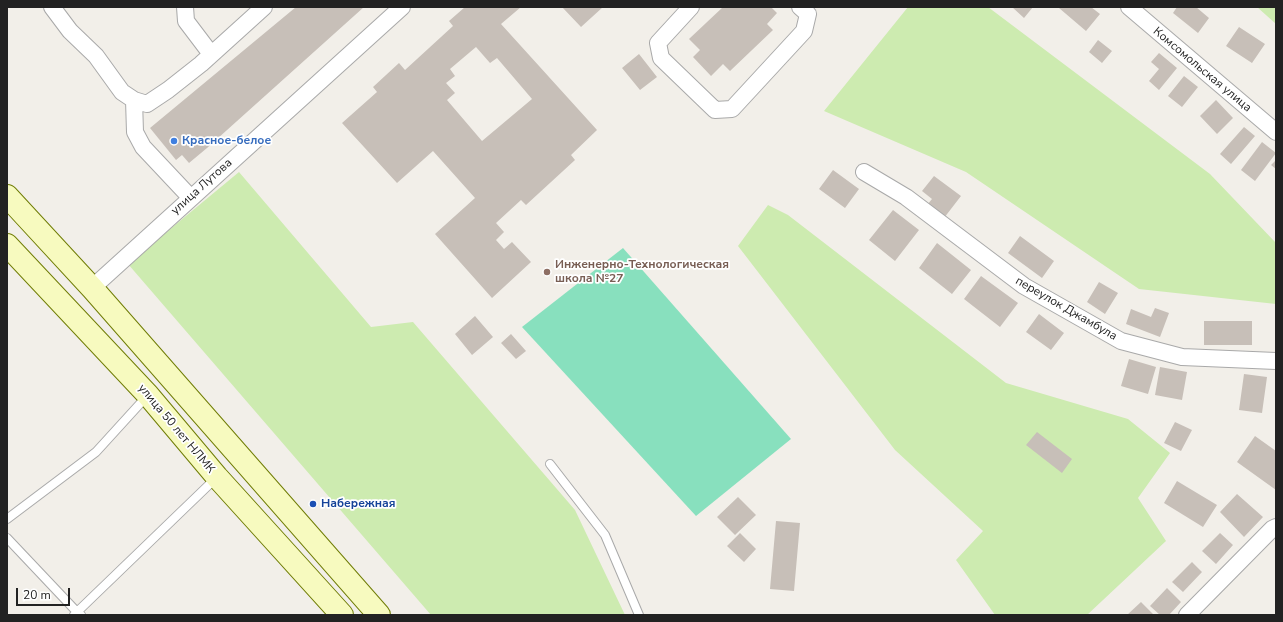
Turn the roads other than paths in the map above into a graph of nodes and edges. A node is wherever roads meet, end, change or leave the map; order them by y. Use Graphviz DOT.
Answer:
graph roads {
  1 [pos="52,7"];
  2 [pos="185,7"];
  3 [pos="264,7"];
  4 [pos="402,7"];
  5 [pos="691,7"];
  6 [pos="800,7"];
  7 [pos="1129,7"];
  8 [pos="211,54"];
  9 [pos="134,100"];
  10 [pos="1276,132"];
  11 [pos="864,172"];
  12 [pos="7,196"];
  13 [pos="190,197"];
  14 [pos="7,245"];
  15 [pos="92,288"];
  16 [pos="1276,361"];
  17 [pos="148,395"];
  18 [pos="550,464"];
  19 [pos="217,477"];
  20 [pos="7,519"];
  21 [pos="1276,527"];
  22 [pos="7,538"];
  23 [pos="77,614"];
  24 [pos="342,615"];
  25 [pos="379,615"];
  26 [pos="640,615"];
  27 [pos="1187,615"];
  1 -- 9 [label="street"];
  2 -- 8 [label="street"];
  3 -- 8 [label="street"];
  4 -- 13 [label="street, улица Лутова"];
  5 -- 6 [label="street"];
  7 -- 10 [label="street, Комсомольская улица"];
  8 -- 9 [label="street"];
  9 -- 13 [label="street"];
  11 -- 16 [label="street, переулок Джамбула"];
  12 -- 15 [label="main road"];
  13 -- 15 [label="street, улица Лутова"];
  14 -- 17 [label="main road, улица 50 лет НЛМК"];
  15 -- 25 [label="main road"];
  17 -- 19 [label="main road, улица 50 лет НЛМК"];
  17 -- 20 [label="lane"];
  18 -- 26 [label="lane"];
  19 -- 23 [label="lane"];
  19 -- 24 [label="main road, улица 50 лет НЛМК"];
  21 -- 27 [label="street"];
  22 -- 23 [label="lane"];
}
